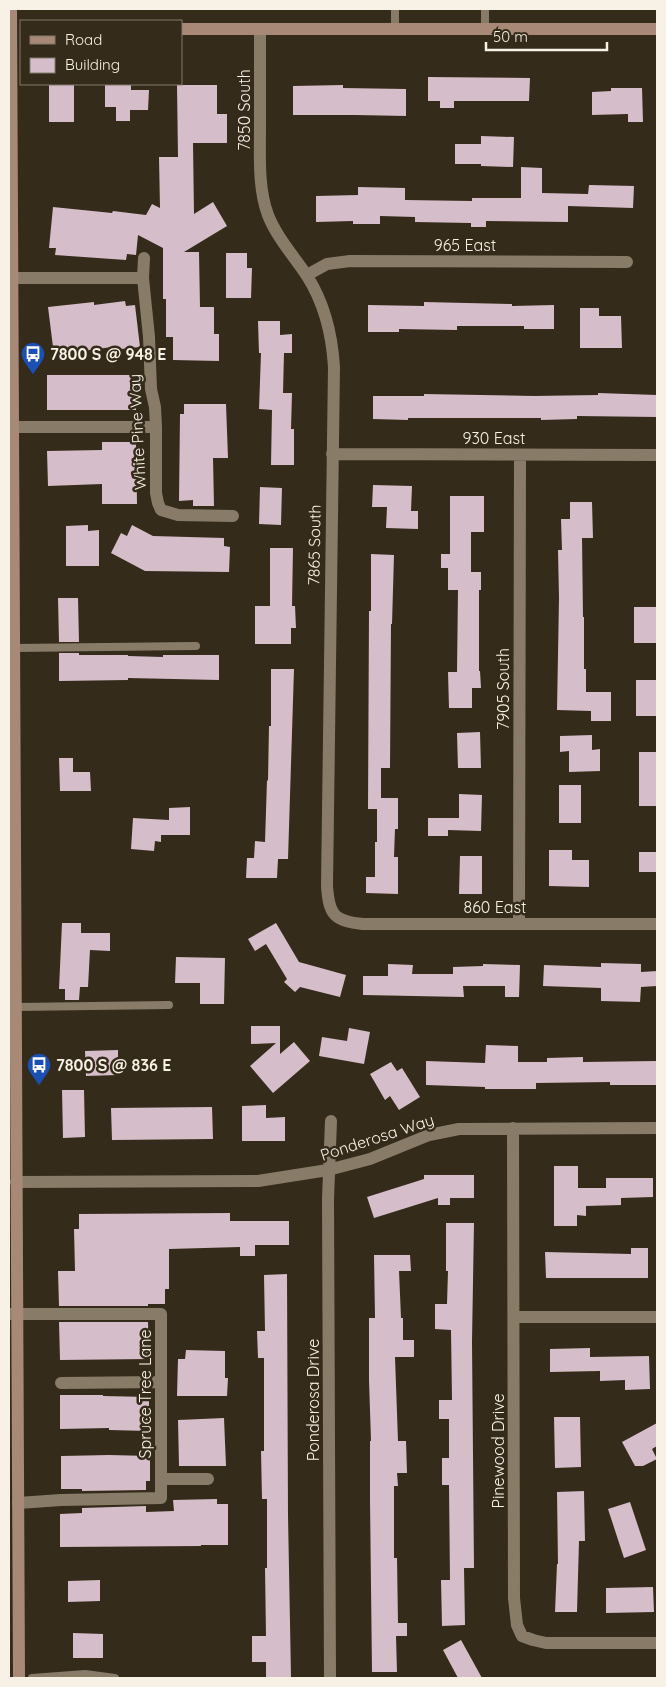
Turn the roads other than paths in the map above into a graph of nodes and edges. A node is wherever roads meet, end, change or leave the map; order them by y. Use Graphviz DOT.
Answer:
graph roads {
  1 [pos="11,9"];
  2 [pos="395,9"];
  3 [pos="485,9"];
  4 [pos="657,28"];
  5 [pos="14,29"];
  6 [pos="182,29"];
  7 [pos="260,29"];
  8 [pos="395,29"];
  9 [pos="485,29"];
  10 [pos="262,192"];
  11 [pos="144,258"];
  12 [pos="627,262"];
  13 [pos="307,276"];
  14 [pos="12,278"];
  15 [pos="143,278"];
  16 [pos="13,427"];
  17 [pos="156,427"];
  18 [pos="332,454"];
  19 [pos="520,455"];
  20 [pos="657,455"];
  21 [pos="233,516"];
  22 [pos="11,542"];
  23 [pos="196,646"];
  24 [pos="14,648"];
  25 [pos="12,676"];
  26 [pos="334,916"];
  27 [pos="519,923"];
  28 [pos="657,924"];
  29 [pos="169,1005"];
  30 [pos="16,1007"];
  31 [pos="12,1024"];
  32 [pos="331,1122"];
  33 [pos="513,1128"];
  34 [pos="657,1128"];
  35 [pos="328,1170"];
  36 [pos="16,1182"];
  37 [pos="13,1314"];
  38 [pos="514,1317"];
  39 [pos="657,1317"];
  40 [pos="161,1382"];
  41 [pos="61,1383"];
  42 [pos="161,1479"];
  43 [pos="208,1479"];
  44 [pos="18,1502"];
  45 [pos="13,1547"];
  46 [pos="657,1643"];
  47 [pos="18,1678"];
  48 [pos="32,1678"];
  49 [pos="115,1678"];
  50 [pos="330,1678"];
  1 -- 5 [label="main road"];
  2 -- 8 [label="lane"];
  3 -- 9 [label="lane"];
  4 -- 9 [label="main road"];
  5 -- 14 [label="main road"];
  6 -- 7 [label="main road"];
  7 -- 8 [label="main road"];
  7 -- 10 [label="street, 7850 South"];
  8 -- 9 [label="main road"];
  10 -- 13 [label="street, 7865 South"];
  11 -- 15 [label="street, White Pine Way"];
  12 -- 13 [label="street, 965 East"];
  13 -- 18 [label="street, 7865 South"];
  14 -- 15 [label="street"];
  14 -- 16 [label="main road"];
  15 -- 17 [label="street, White Pine Way"];
  16 -- 17 [label="street"];
  16 -- 22 [label="main road"];
  17 -- 21 [label="street, White Pine Way"];
  18 -- 19 [label="street, 930 East"];
  18 -- 26 [label="street, 7865 South"];
  19 -- 20 [label="street, 930 East"];
  19 -- 27 [label="street, 7905 South"];
  22 -- 24 [label="main road"];
  23 -- 24 [label="lane"];
  24 -- 25 [label="main road"];
  25 -- 30 [label="main road"];
  26 -- 27 [label="street, 860 East"];
  27 -- 28 [label="street, 860 East"];
  29 -- 30 [label="lane"];
  30 -- 31 [label="main road"];
  31 -- 36 [label="main road"];
  32 -- 35 [label="street, Ponderosa Drive"];
  33 -- 34 [label="street, Ponderosa Way"];
  33 -- 35 [label="street, Ponderosa Way"];
  33 -- 38 [label="street, Pinewood Drive"];
  35 -- 36 [label="street, Ponderosa Way"];
  35 -- 50 [label="street, Ponderosa Drive"];
  36 -- 37 [label="main road"];
  37 -- 40 [label="street, Spruce Tree Lane"];
  37 -- 44 [label="main road"];
  38 -- 39 [label="street"];
  38 -- 46 [label="street, Pinewood Drive"];
  40 -- 41 [label="street"];
  40 -- 42 [label="street, Spruce Tree Lane"];
  42 -- 43 [label="street"];
  42 -- 44 [label="street, Spruce Tree Lane"];
  44 -- 45 [label="main road"];
  45 -- 47 [label="main road"];
  48 -- 49 [label="lane"];
}
